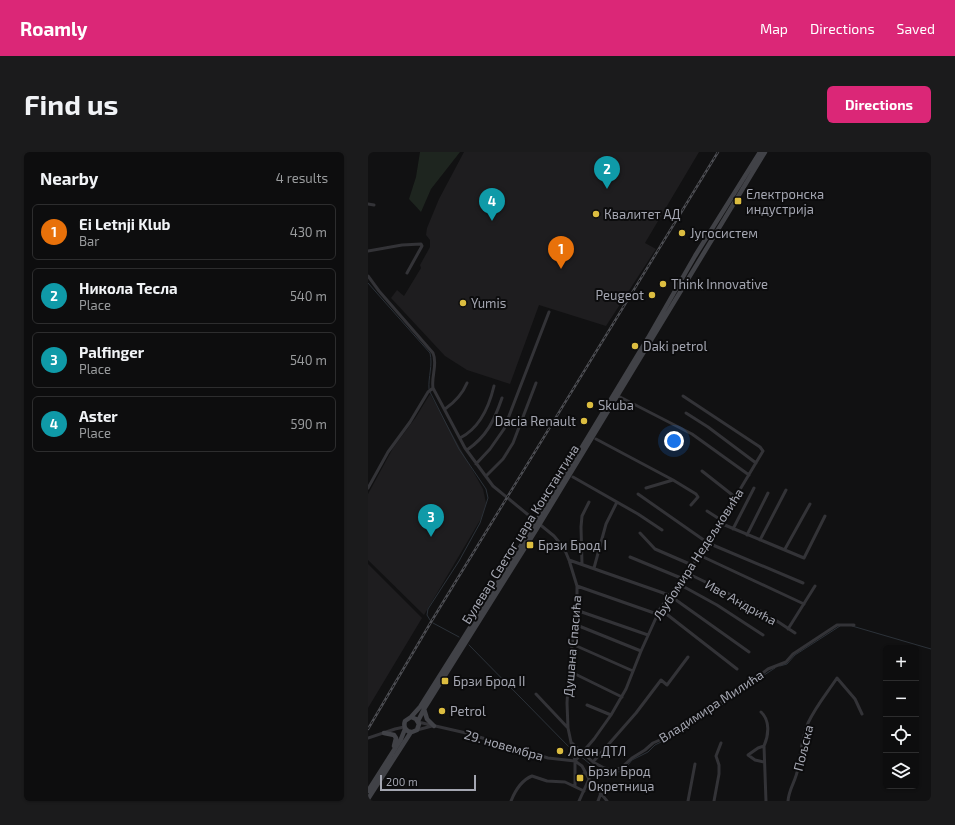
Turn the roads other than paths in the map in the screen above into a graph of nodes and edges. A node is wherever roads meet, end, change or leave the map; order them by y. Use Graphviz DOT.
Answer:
graph roads {
  1 [pos="760,152"];
  2 [pos="765,152"];
  3 [pos="368,204"];
  4 [pos="374,205"];
  5 [pos="368,251"];
  6 [pos="407,273"];
  7 [pos="368,276"];
  8 [pos="549,312"];
  9 [pos="467,383"];
  10 [pos="536,383"];
  11 [pos="494,386"];
  12 [pos="432,389"];
  13 [pos="618,396"];
  14 [pos="684,396"];
  15 [pos="502,398"];
  16 [pos="445,409"];
  17 [pos="686,413"];
  18 [pos="460,438"];
  19 [pos="596,440"];
  20 [pos="467,450"];
  21 [pos="756,462"];
  22 [pos="476,464"];
  23 [pos="702,471"];
  24 [pos="749,475"];
  25 [pos="486,476"];
  26 [pos="573,477"];
  27 [pos="673,480"];
  28 [pos="368,488"];
  29 [pos="646,488"];
  30 [pos="754,488"];
  31 [pos="786,490"];
  32 [pos="768,493"];
  33 [pos="638,494"];
  34 [pos="735,497"];
  35 [pos="589,502"];
  36 [pos="617,502"];
  37 [pos="810,504"];
  38 [pos="691,505"];
  39 [pos="707,511"];
  40 [pos="825,516"];
  41 [pos="538,522"];
  42 [pos="720,522"];
  43 [pos="733,529"];
  44 [pos="662,530"];
  45 [pos="640,533"];
  46 [pos="747,535"];
  47 [pos="760,540"];
  48 [pos="708,543"];
  49 [pos="784,549"];
  50 [pos="699,555"];
  51 [pos="630,557"];
  52 [pos="569,560"];
  53 [pos="582,564"];
  54 [pos="692,565"];
  55 [pos="594,568"];
  56 [pos="687,573"];
  57 [pos="681,578"];
  58 [pos="677,583"];
  59 [pos="803,583"];
  60 [pos="577,586"];
  61 [pos="815,586"];
  62 [pos="669,595"];
  63 [pos="804,604"];
  64 [pos="660,609"];
  65 [pos="576,610"];
  66 [pos="657,614"];
  67 [pos="574,624"];
  68 [pos="854,625"];
  69 [pos="788,629"];
  70 [pos="794,633"];
  71 [pos="648,635"];
  72 [pos="762,635"];
  73 [pos="572,644"];
  74 [pos="641,651"];
  75 [pos="748,652"];
  76 [pos="688,657"];
  77 [pos="737,669"];
  78 [pos="569,671"];
  79 [pos="633,671"];
  80 [pos="536,694"];
  81 [pos="622,697"];
  82 [pos="587,705"];
  83 [pos="424,709"];
  84 [pos="761,712"];
  85 [pos="862,714"];
  86 [pos="611,715"];
  87 [pos="411,717"];
  88 [pos="418,722"];
  89 [pos="404,726"];
  90 [pos="434,726"];
  91 [pos="568,728"];
  92 [pos="417,730"];
  93 [pos="411,732"];
  94 [pos="384,733"];
  95 [pos="368,738"];
  96 [pos="721,743"];
  97 [pos="572,744"];
  98 [pos="764,746"];
  99 [pos="393,752"];
  100 [pos="581,755"];
  101 [pos="575,761"];
  102 [pos="593,762"];
  103 [pos="764,762"];
  104 [pos="695,764"];
  105 [pos="585,772"];
  106 [pos="576,776"];
  107 [pos="589,779"];
  108 [pos="575,786"];
  109 [pos="368,791"];
  110 [pos="584,791"];
  111 [pos="601,793"];
  112 [pos="368,799"];
  113 [pos="511,801"];
  114 [pos="579,801"];
  115 [pos="598,801"];
  116 [pos="607,801"];
  117 [pos="688,801"];
  118 [pos="714,801"];
  119 [pos="766,801"];
  120 [pos="788,801"];
  1 -- 41 [label="main road, Булевар Светог цара Константина"];
  2 -- 13 [label="main road, Булевар Светог цара Константина"];
  3 -- 4 [label="street"];
  5 -- 6 [label="street"];
  7 -- 12 [label="street"];
  8 -- 22 [label="street"];
  9 -- 16 [label="street"];
  10 -- 25 [label="street"];
  11 -- 18 [label="street"];
  12 -- 16 [label="street, Душана Спасића"];
  12 -- 28 [label="street"];
  13 -- 24 [label="street"];
  13 -- 41 [label="main road, Булевар Светог цара Константина"];
  14 -- 21 [label="street, Љубомира Недељковића"];
  15 -- 20 [label="street"];
  16 -- 18 [label="street, Душана Спасића"];
  17 -- 21 [label="street"];
  18 -- 20 [label="street, Душана Спасића"];
  19 -- 27 [label="street"];
  20 -- 22 [label="street, Душана Спасића"];
  21 -- 24 [label="street, Љубомира Недељковића"];
  22 -- 25 [label="street, Душана Спасића"];
  23 -- 34 [label="street"];
  24 -- 34 [label="street, Љубомира Недељковића"];
  25 -- 41 [label="street, Душана Спасића"];
  26 -- 36 [label="street"];
  27 -- 29 [label="street"];
  27 -- 38 [label="street"];
  30 -- 43 [label="street"];
  31 -- 47 [label="street"];
  32 -- 46 [label="street"];
  33 -- 48 [label="street"];
  34 -- 42 [label="street, Љубомира Недељковића"];
  35 -- 53 [label="street"];
  36 -- 44 [label="street"];
  36 -- 55 [label="street"];
  37 -- 49 [label="street"];
  39 -- 42 [label="street"];
  40 -- 49 [label="street"];
  41 -- 52 [label="street, Душана Спасића"];
  41 -- 83 [label="main road, Булевар Светог цара Константина"];
  41 -- 87 [label="main road, Булевар Светог цара Константина"];
  42 -- 43 [label="street"];
  42 -- 48 [label="street, Љубомира Недељковића"];
  43 -- 46 [label="street"];
  45 -- 54 [label="street"];
  46 -- 47 [label="street"];
  47 -- 49 [label="street"];
  48 -- 50 [label="street, Љубомира Недељковића"];
  48 -- 59 [label="street"];
  50 -- 54 [label="street, Љубомира Недељковића"];
  50 -- 63 [label="street"];
  51 -- 57 [label="street"];
  52 -- 53 [label="street"];
  52 -- 60 [label="street, Душана Спасића"];
  53 -- 55 [label="street"];
  54 -- 56 [label="street, Љубомира Недељковића"];
  55 -- 62 [label="street"];
  56 -- 57 [label="street, Љубомира Недељковића"];
  56 -- 69 [label="street, Иве Андрића"];
  57 -- 58 [label="street, Љубомира Недељковића"];
  58 -- 62 [label="street, Љубомира Недељковића"];
  58 -- 72 [label="street"];
  60 -- 65 [label="street, Душана Спасића"];
  60 -- 66 [label="street"];
  61 -- 63 [label="street"];
  62 -- 64 [label="street, Љубомира Недељковића"];
  62 -- 75 [label="street"];
  63 -- 69 [label="street"];
  64 -- 66 [label="street, Љубомира Недељковића"];
  64 -- 77 [label="street"];
  65 -- 67 [label="street, Душана Спасића"];
  65 -- 71 [label="street"];
  66 -- 71 [label="street, Љубомира Недељковића"];
  67 -- 73 [label="street, Душана Спасића"];
  67 -- 74 [label="street"];
  68 -- 102 [label="street, Владимира Милића"];
  69 -- 70 [label="street, Иве Андрића"];
  71 -- 74 [label="street, Љубомира Недељковића"];
  73 -- 78 [label="street, Душана Спасића"];
  73 -- 79 [label="street"];
  74 -- 79 [label="street, Љубомира Недељковића"];
  76 -- 102 [label="street"];
  78 -- 81 [label="street"];
  78 -- 91 [label="street, Душана Спасића"];
  79 -- 81 [label="street, Љубомира Недељковића"];
  80 -- 91 [label="street"];
  81 -- 86 [label="street, Љубомира Недељковића"];
  82 -- 86 [label="street"];
  83 -- 88 [label="main road, Булевар Светог цара Константина"];
  83 -- 90 [label="main road"];
  84 -- 98 [label="street"];
  85 -- 120 [label="street, Пољска"];
  86 -- 100 [label="street, Љубомира Недељковића"];
  87 -- 88 [label="main road"];
  87 -- 89 [label="main road"];
  88 -- 90 [label="street, 29. новембра"];
  88 -- 92 [label="main road"];
  89 -- 93 [label="main road"];
  89 -- 94 [label="street"];
  89 -- 99 [label="main road"];
  90 -- 92 [label="street, 29. новембра"];
  90 -- 101 [label="street, 29. новембра"];
  91 -- 97 [label="street, Душана Спасића"];
  92 -- 93 [label="main road"];
  93 -- 112 [label="main road"];
  94 -- 95 [label="street"];
  94 -- 99 [label="main road"];
  96 -- 118 [label="street"];
  97 -- 100 [label="street, Владимира Милића"];
  97 -- 101 [label="street, Душана Спасића"];
  98 -- 103 [label="street"];
  98 -- 103 [label="street"];
  99 -- 109 [label="main road"];
  100 -- 101 [label="street, Љубомира Недељковића"];
  100 -- 102 [label="street, Владимира Милића"];
  101 -- 105 [label="street"];
  101 -- 106 [label="street, Душана Спасића"];
  103 -- 119 [label="street"];
  104 -- 117 [label="street"];
  105 -- 106 [label="street"];
  105 -- 107 [label="street"];
  106 -- 108 [label="street, Душана Спасића"];
  107 -- 110 [label="street"];
  107 -- 111 [label="street"];
  108 -- 110 [label="street"];
  108 -- 113 [label="street"];
  110 -- 114 [label="street"];
  111 -- 115 [label="street"];
  111 -- 116 [label="street"];
}
